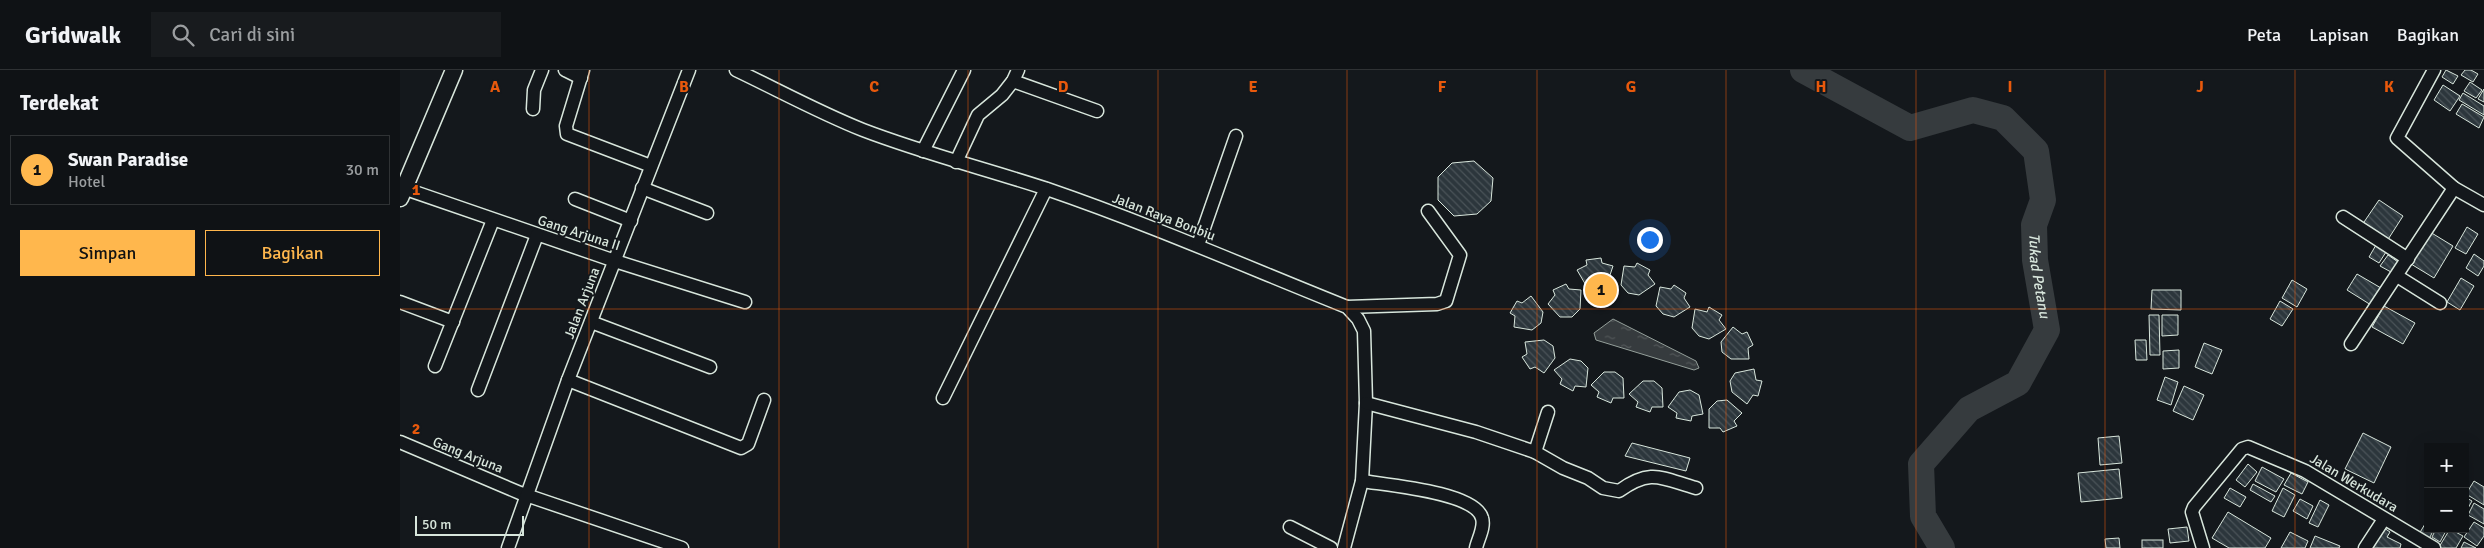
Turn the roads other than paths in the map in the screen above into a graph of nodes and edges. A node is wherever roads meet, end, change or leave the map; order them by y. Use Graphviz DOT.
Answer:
graph roads {
  1 [pos="454,70"];
  2 [pos="542,70"];
  3 [pos="565,70"];
  4 [pos="689,70"];
  5 [pos="736,70"];
  6 [pos="964,70"];
  7 [pos="2434,70"];
  8 [pos="582,74"];
  9 [pos="1015,76"];
  10 [pos="532,109"];
  11 [pos="1097,111"];
  12 [pos="1236,136"];
  13 [pos="923,151"];
  14 [pos="956,162"];
  15 [pos="651,166"];
  16 [pos="642,188"];
  17 [pos="2454,188"];
  18 [pos="1046,189"];
  19 [pos="401,191"];
  20 [pos="575,199"];
  21 [pos="2484,205"];
  22 [pos="1428,212"];
  23 [pos="707,213"];
  24 [pos="2343,217"];
  25 [pos="494,220"];
  26 [pos="631,221"];
  27 [pos="537,235"];
  28 [pos="1198,245"];
  29 [pos="2408,259"];
  30 [pos="615,261"];
  31 [pos="2397,276"];
  32 [pos="400,302"];
  33 [pos="745,302"];
  34 [pos="2440,303"];
  35 [pos="1347,307"];
  36 [pos="453,322"];
  37 [pos="591,322"];
  38 [pos="2351,344"];
  39 [pos="435,366"];
  40 [pos="710,367"];
  41 [pos="568,380"];
  42 [pos="478,390"];
  43 [pos="943,398"];
  44 [pos="764,400"];
  45 [pos="1366,403"];
  46 [pos="1548,412"];
  47 [pos="400,442"];
  48 [pos="1535,452"];
  49 [pos="1362,481"];
  50 [pos="1696,488"];
  51 [pos="526,494"];
  52 [pos="2384,519"];
  53 [pos="1290,528"];
  54 [pos="508,548"];
  55 [pos="682,548"];
  56 [pos="1331,548"];
  57 [pos="1344,548"];
  58 [pos="1476,548"];
  59 [pos="2203,548"];
  60 [pos="2365,548"];
  61 [pos="2434,548"];
  1 -- 19 [label="street"];
  2 -- 10 [label="street"];
  3 -- 8 [label="street"];
  4 -- 15 [label="street, Jalan Arjuna"];
  5 -- 13 [label="street, Jalan Raya Bonbiu"];
  6 -- 13 [label="street"];
  7 -- 17 [label="street"];
  8 -- 15 [label="street"];
  9 -- 11 [label="street"];
  9 -- 14 [label="street"];
  12 -- 28 [label="street"];
  13 -- 14 [label="street, Jalan Raya Bonbiu"];
  14 -- 18 [label="street, Jalan Raya Bonbiu"];
  15 -- 16 [label="street, Jalan Arjuna"];
  16 -- 23 [label="street"];
  16 -- 26 [label="street, Jalan Arjuna"];
  17 -- 21 [label="street"];
  17 -- 29 [label="street"];
  18 -- 28 [label="street, Jalan Raya Bonbiu"];
  18 -- 43 [label="street"];
  19 -- 25 [label="street, Gang Arjuna II"];
  20 -- 26 [label="street"];
  22 -- 35 [label="street"];
  24 -- 29 [label="street"];
  25 -- 27 [label="street, Gang Arjuna II"];
  25 -- 36 [label="street"];
  26 -- 30 [label="street, Jalan Arjuna"];
  27 -- 30 [label="street, Gang Arjuna II"];
  27 -- 42 [label="street"];
  28 -- 35 [label="street, Jalan Raya Bonbiu"];
  29 -- 31 [label="street"];
  30 -- 33 [label="street, Gang Arjuna II"];
  30 -- 37 [label="street, Jalan Arjuna"];
  31 -- 34 [label="street"];
  31 -- 38 [label="street"];
  32 -- 36 [label="street"];
  35 -- 45 [label="street"];
  36 -- 39 [label="street"];
  37 -- 40 [label="street"];
  37 -- 41 [label="street, Jalan Arjuna"];
  41 -- 44 [label="street"];
  41 -- 51 [label="street, Jalan Arjuna"];
  45 -- 48 [label="street"];
  45 -- 49 [label="street"];
  46 -- 48 [label="street"];
  47 -- 51 [label="street, Gang Arjuna"];
  48 -- 50 [label="street"];
  49 -- 57 [label="street"];
  49 -- 58 [label="street"];
  51 -- 54 [label="street, Jalan Arjuna"];
  51 -- 55 [label="street, Gang Arjuna"];
  52 -- 59 [label="street, Jalan Werkudara"];
  52 -- 60 [label="street"];
  52 -- 61 [label="street, Jalan Werkudara"];
  53 -- 56 [label="street"];
}
